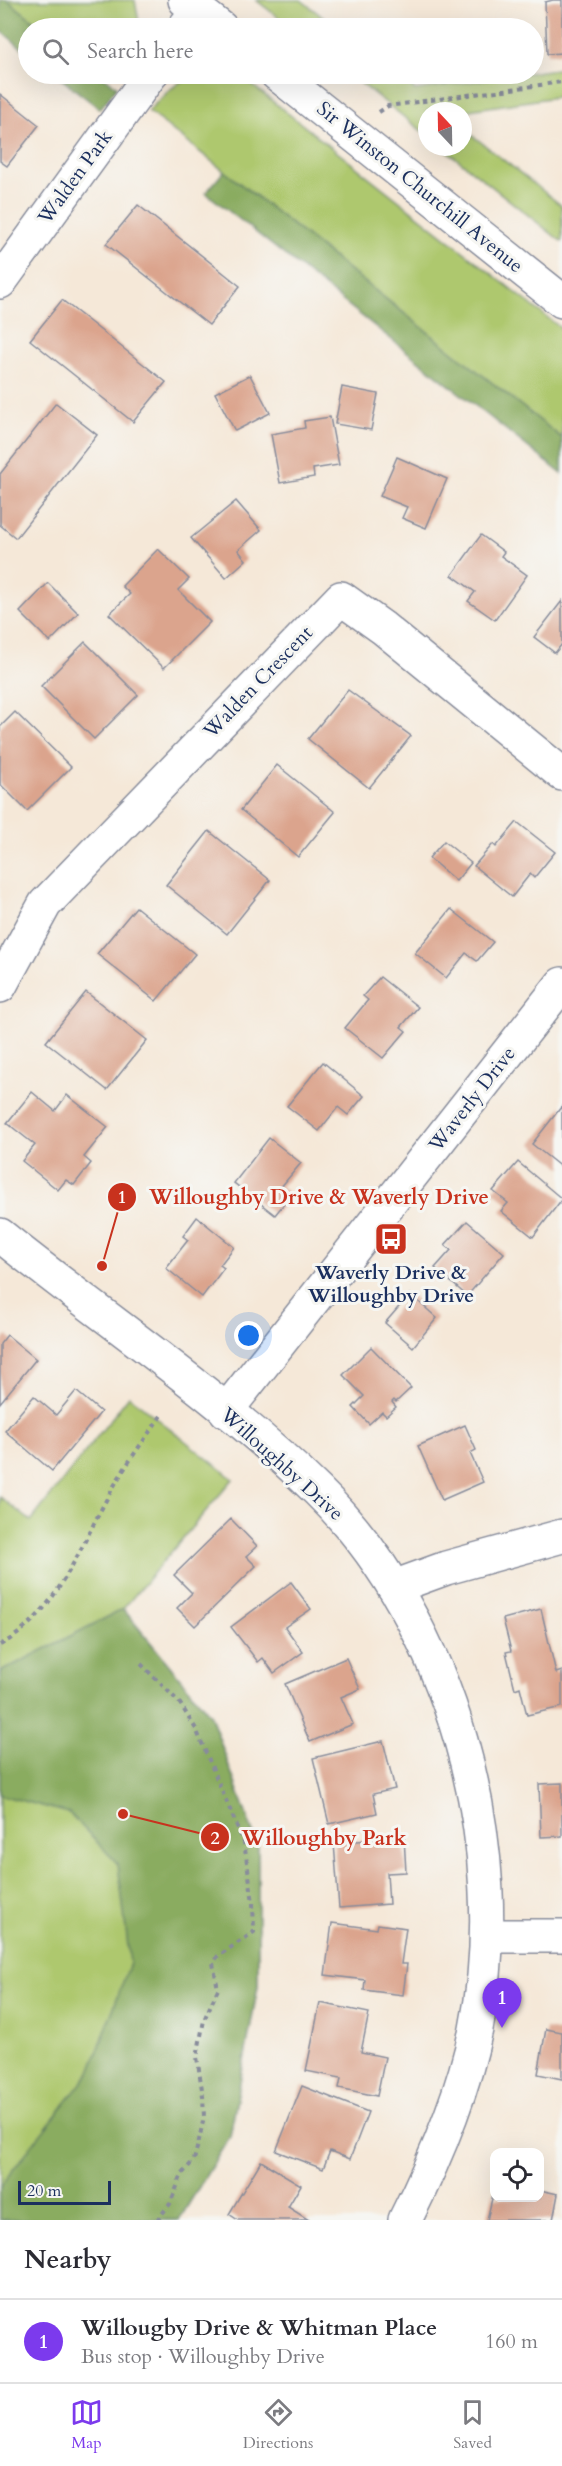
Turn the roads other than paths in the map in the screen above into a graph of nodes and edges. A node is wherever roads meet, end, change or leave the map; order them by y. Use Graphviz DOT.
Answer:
graph roads {
  1 [pos="144,84"];
  2 [pos="290,84"];
  3 [pos="0,282"];
  4 [pos="562,301"];
  5 [pos="562,774"];
  6 [pos="562,984"];
  7 [pos="0,986"];
  8 [pos="0,1235"];
  9 [pos="226,1411"];
  10 [pos="562,1536"];
  11 [pos="394,1587"];
  12 [pos="488,1936"];
  13 [pos="562,1936"];
  14 [pos="405,2220"];
  1 -- 3 [label="street, Walden Park"];
  2 -- 4 [label="street, Sir Winston Churchill Avenue"];
  5 -- 7 [label="street, Walden Crescent"];
  6 -- 9 [label="street, Waverly Drive"];
  8 -- 9 [label="street, Willoughby Drive"];
  9 -- 11 [label="street, Willoughby Drive"];
  10 -- 11 [label="street"];
  11 -- 12 [label="street, Willoughby Drive"];
  12 -- 13 [label="street"];
  12 -- 14 [label="street, Willoughby Drive"];
}
